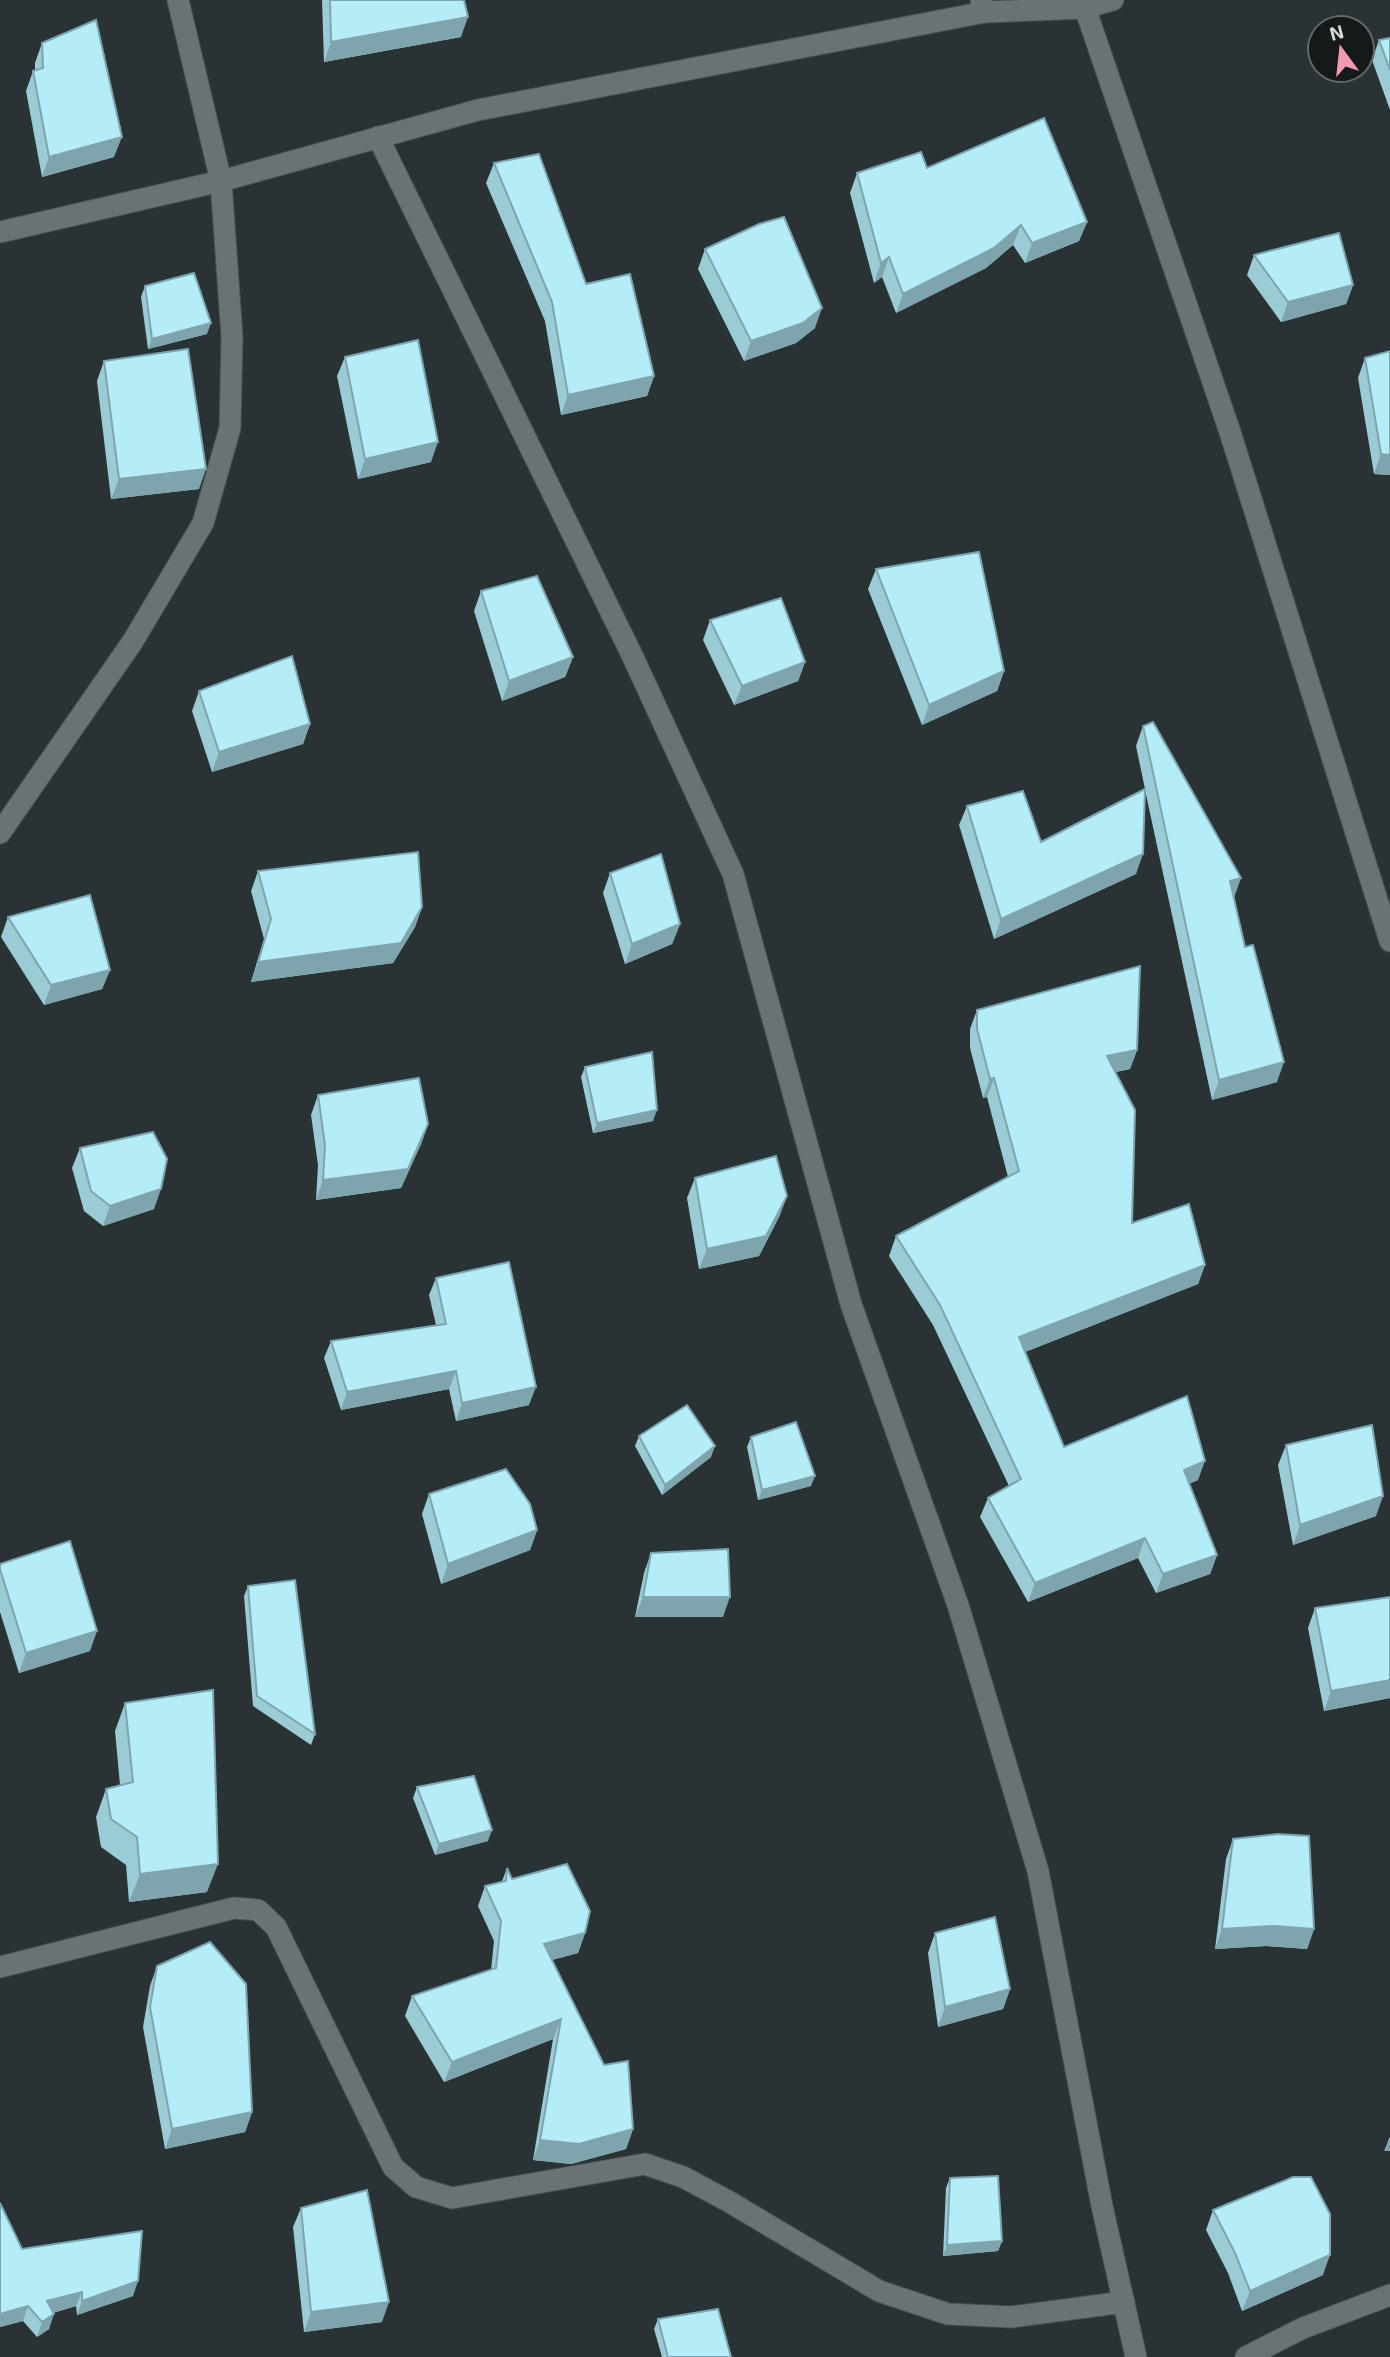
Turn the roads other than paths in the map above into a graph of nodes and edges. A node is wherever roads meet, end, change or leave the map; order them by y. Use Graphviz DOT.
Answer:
graph roads {
  1 [pos="178,0"];
  2 [pos="1113,0"];
  3 [pos="983,6"];
  4 [pos="1086,8"];
  5 [pos="378,138"];
  6 [pos="221,181"];
  7 [pos="0,232"];
  8 [pos="0,834"];
  9 [pos="1390,941"];
  10 [pos="0,1967"];
  11 [pos="1390,2295"];
  12 [pos="1124,2302"];
  13 [pos="1136,2357"];
  14 [pos="1246,2357"];
  1 -- 6 [label="street"];
  2 -- 4 [label="street"];
  3 -- 4 [label="street"];
  3 -- 5 [label="street"];
  4 -- 9 [label="street"];
  5 -- 6 [label="street"];
  5 -- 12 [label="street"];
  6 -- 7 [label="street"];
  6 -- 8 [label="street"];
  10 -- 12 [label="street"];
  11 -- 14 [label="street"];
  12 -- 13 [label="street"];
}
